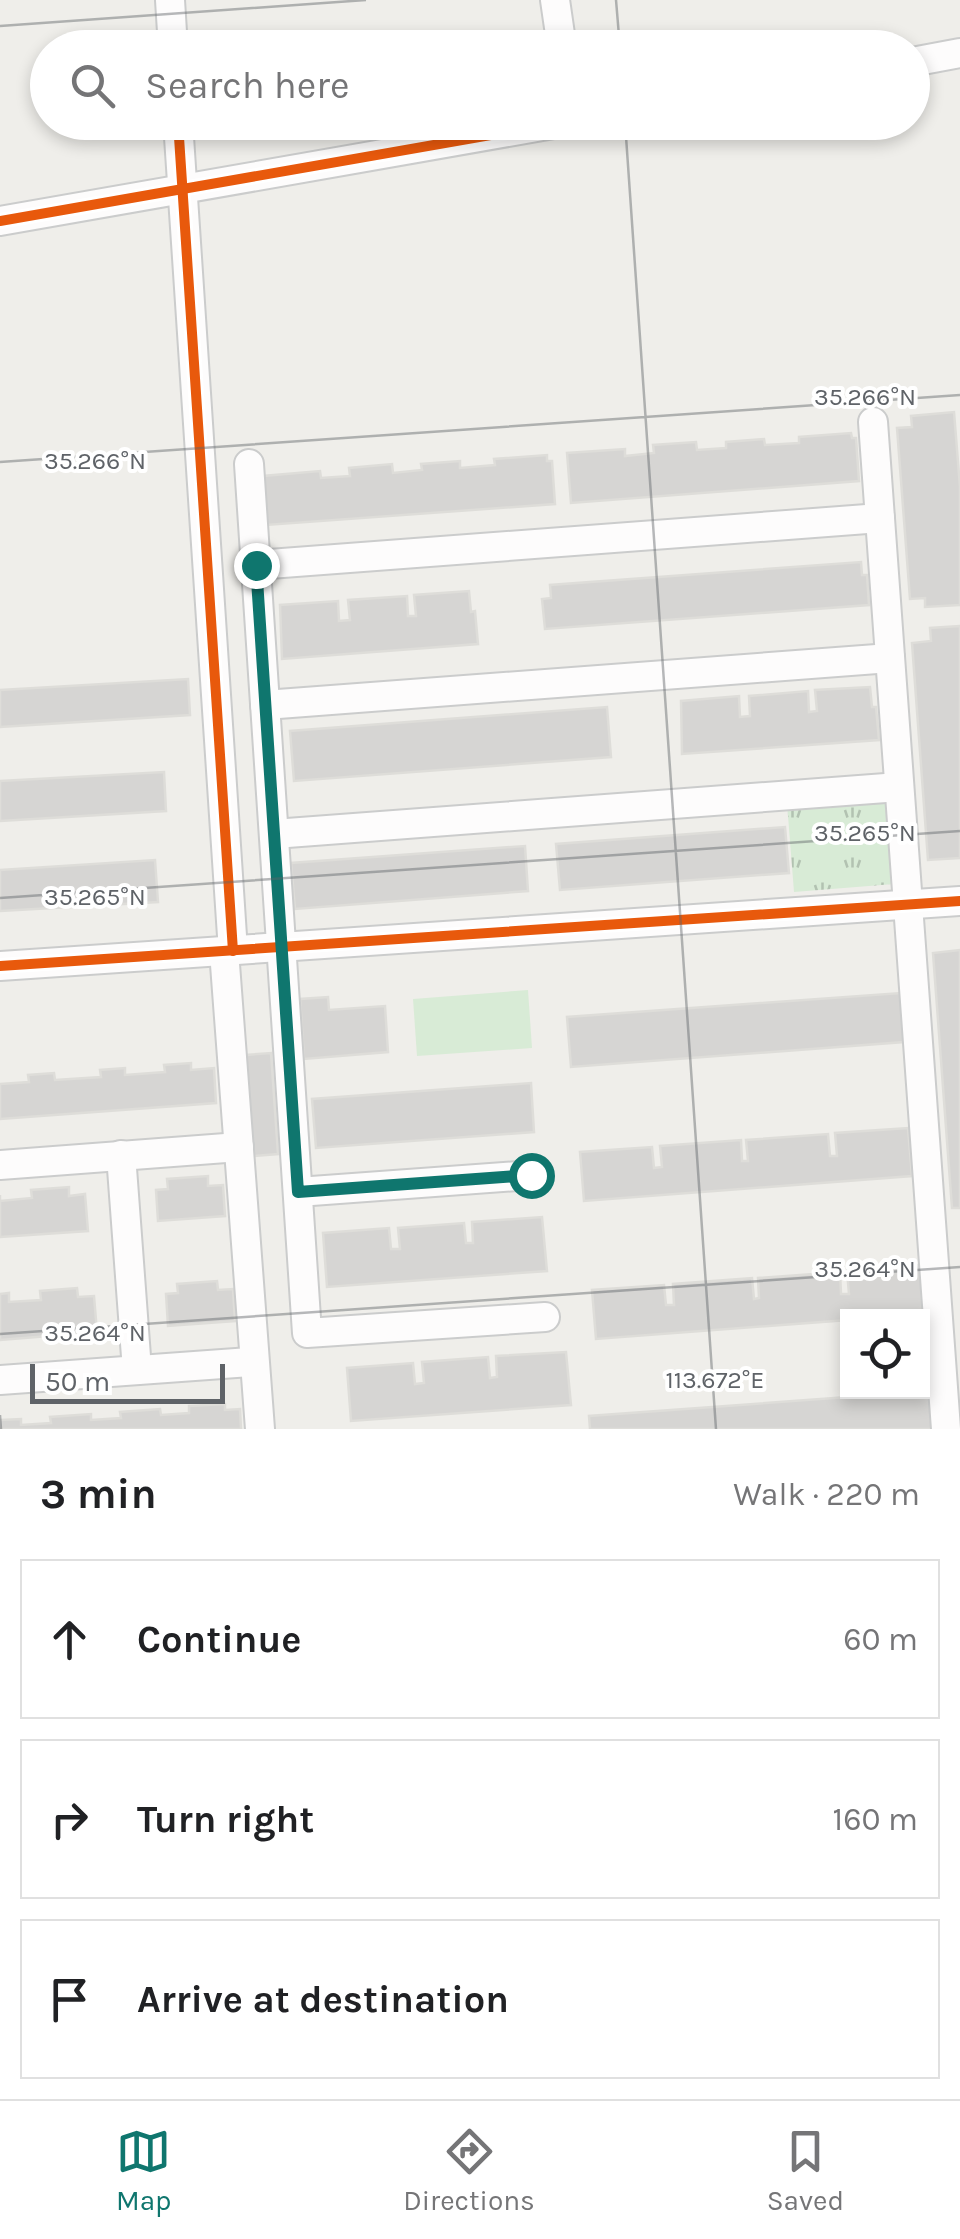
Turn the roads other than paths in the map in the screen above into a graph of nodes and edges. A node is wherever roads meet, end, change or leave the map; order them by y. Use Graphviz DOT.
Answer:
graph roads {
  1 [pos="170,0"];
  2 [pos="555,0"];
  3 [pos="172,30"];
  4 [pos="559,30"];
  5 [pos="960,54"];
  6 [pos="930,59"];
  7 [pos="179,140"];
  8 [pos="464,140"];
  9 [pos="182,190"];
  10 [pos="0,221"];
  11 [pos="873,422"];
  12 [pos="249,464"];
  13 [pos="880,518"];
  14 [pos="256,565"];
  15 [pos="890,658"];
  16 [pos="265,705"];
  17 [pos="899,787"];
  18 [pos="274,834"];
  19 [pos="960,900"];
  20 [pos="908,904"];
  21 [pos="281,947"];
  22 [pos="228,951"];
  23 [pos="0,966"];
  24 [pos="239,1147"];
  25 [pos="122,1156"];
  26 [pos="0,1165"];
  27 [pos="531,1175"];
  28 [pos="298,1192"];
  29 [pos="545,1317"];
  30 [pos="250,1362"];
  31 [pos="137,1370"];
  32 [pos="0,1380"];
  33 [pos="260,1429"];
  34 [pos="946,1429"];
  1 -- 3 [label="street"];
  2 -- 4 [label="street"];
  5 -- 6 [label="street"];
  7 -- 9 [label="street"];
  8 -- 9 [label="street"];
  9 -- 10 [label="street"];
  9 -- 22 [label="street"];
  11 -- 13 [label="street"];
  12 -- 14 [label="street"];
  13 -- 14 [label="street"];
  13 -- 15 [label="street"];
  14 -- 16 [label="street"];
  15 -- 16 [label="street"];
  15 -- 17 [label="street"];
  16 -- 18 [label="street"];
  17 -- 18 [label="street"];
  17 -- 20 [label="street"];
  18 -- 21 [label="street"];
  19 -- 20 [label="street"];
  20 -- 21 [label="street"];
  20 -- 34 [label="street"];
  21 -- 22 [label="street"];
  21 -- 28 [label="street"];
  22 -- 23 [label="street"];
  22 -- 24 [label="street"];
  24 -- 25 [label="street"];
  24 -- 33 [label="street"];
  25 -- 26 [label="street"];
  25 -- 31 [label="street"];
  27 -- 28 [label="street"];
  28 -- 29 [label="street"];
  30 -- 31 [label="street"];
  31 -- 32 [label="street"];
}
